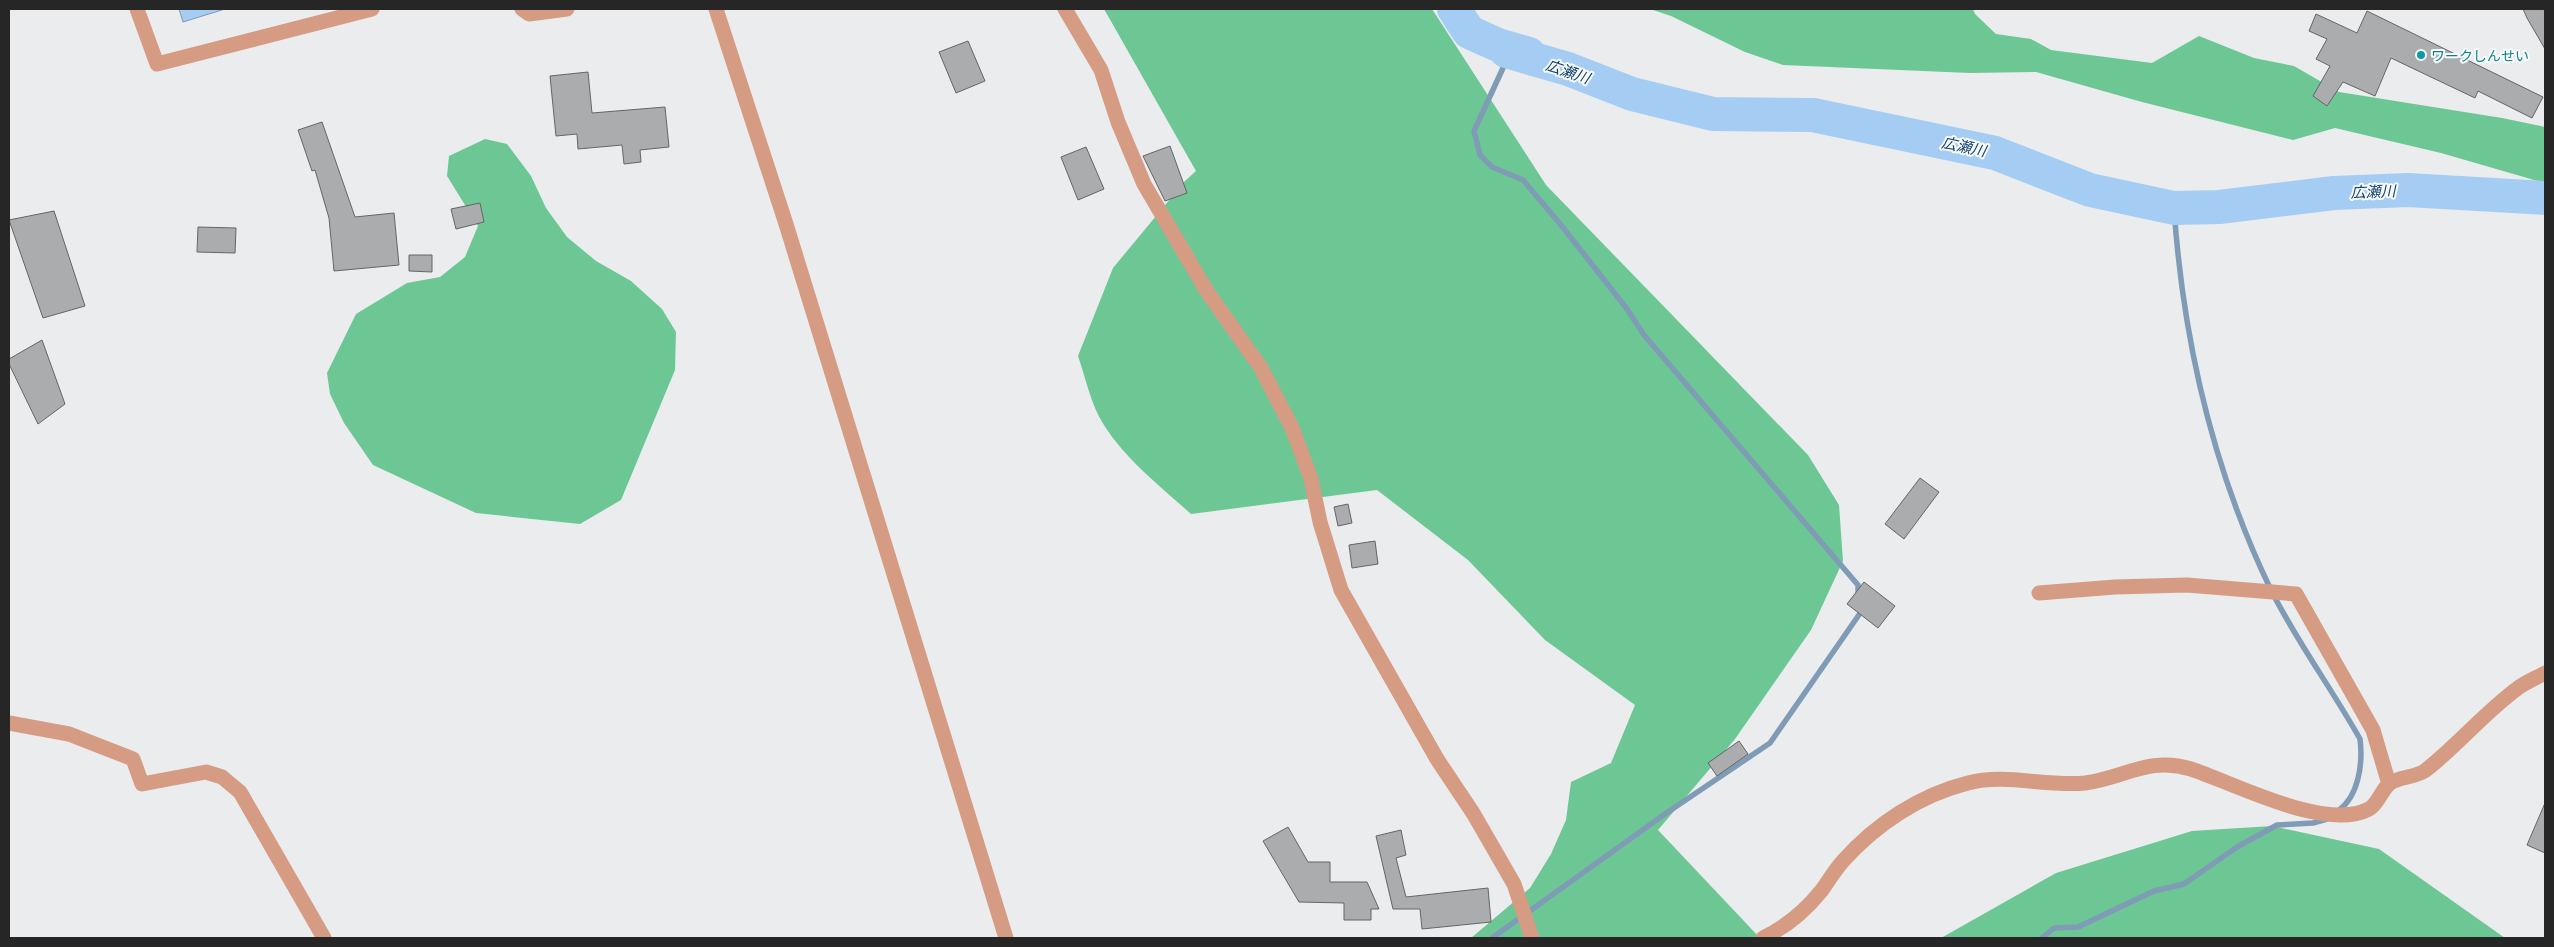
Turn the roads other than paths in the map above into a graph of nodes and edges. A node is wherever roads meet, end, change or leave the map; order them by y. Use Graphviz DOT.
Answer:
graph roads {
  1 [pos="137,9"];
  2 [pos="372,9"];
  3 [pos="522,9"];
  4 [pos="568,9"];
  5 [pos="716,9"];
  6 [pos="1065,9"];
  7 [pos="2039,592"];
  8 [pos="2545,673"];
  9 [pos="9,723"];
  10 [pos="2389,784"];
  11 [pos="324,938"];
  12 [pos="1006,938"];
  13 [pos="1532,938"];
  14 [pos="1762,938"];
  1 -- 2 [label="street"];
  3 -- 4 [label="street"];
  5 -- 12 [label="street"];
  6 -- 13 [label="street"];
  7 -- 10 [label="street"];
  8 -- 10 [label="street"];
  9 -- 11 [label="street"];
  10 -- 14 [label="street"];
}
